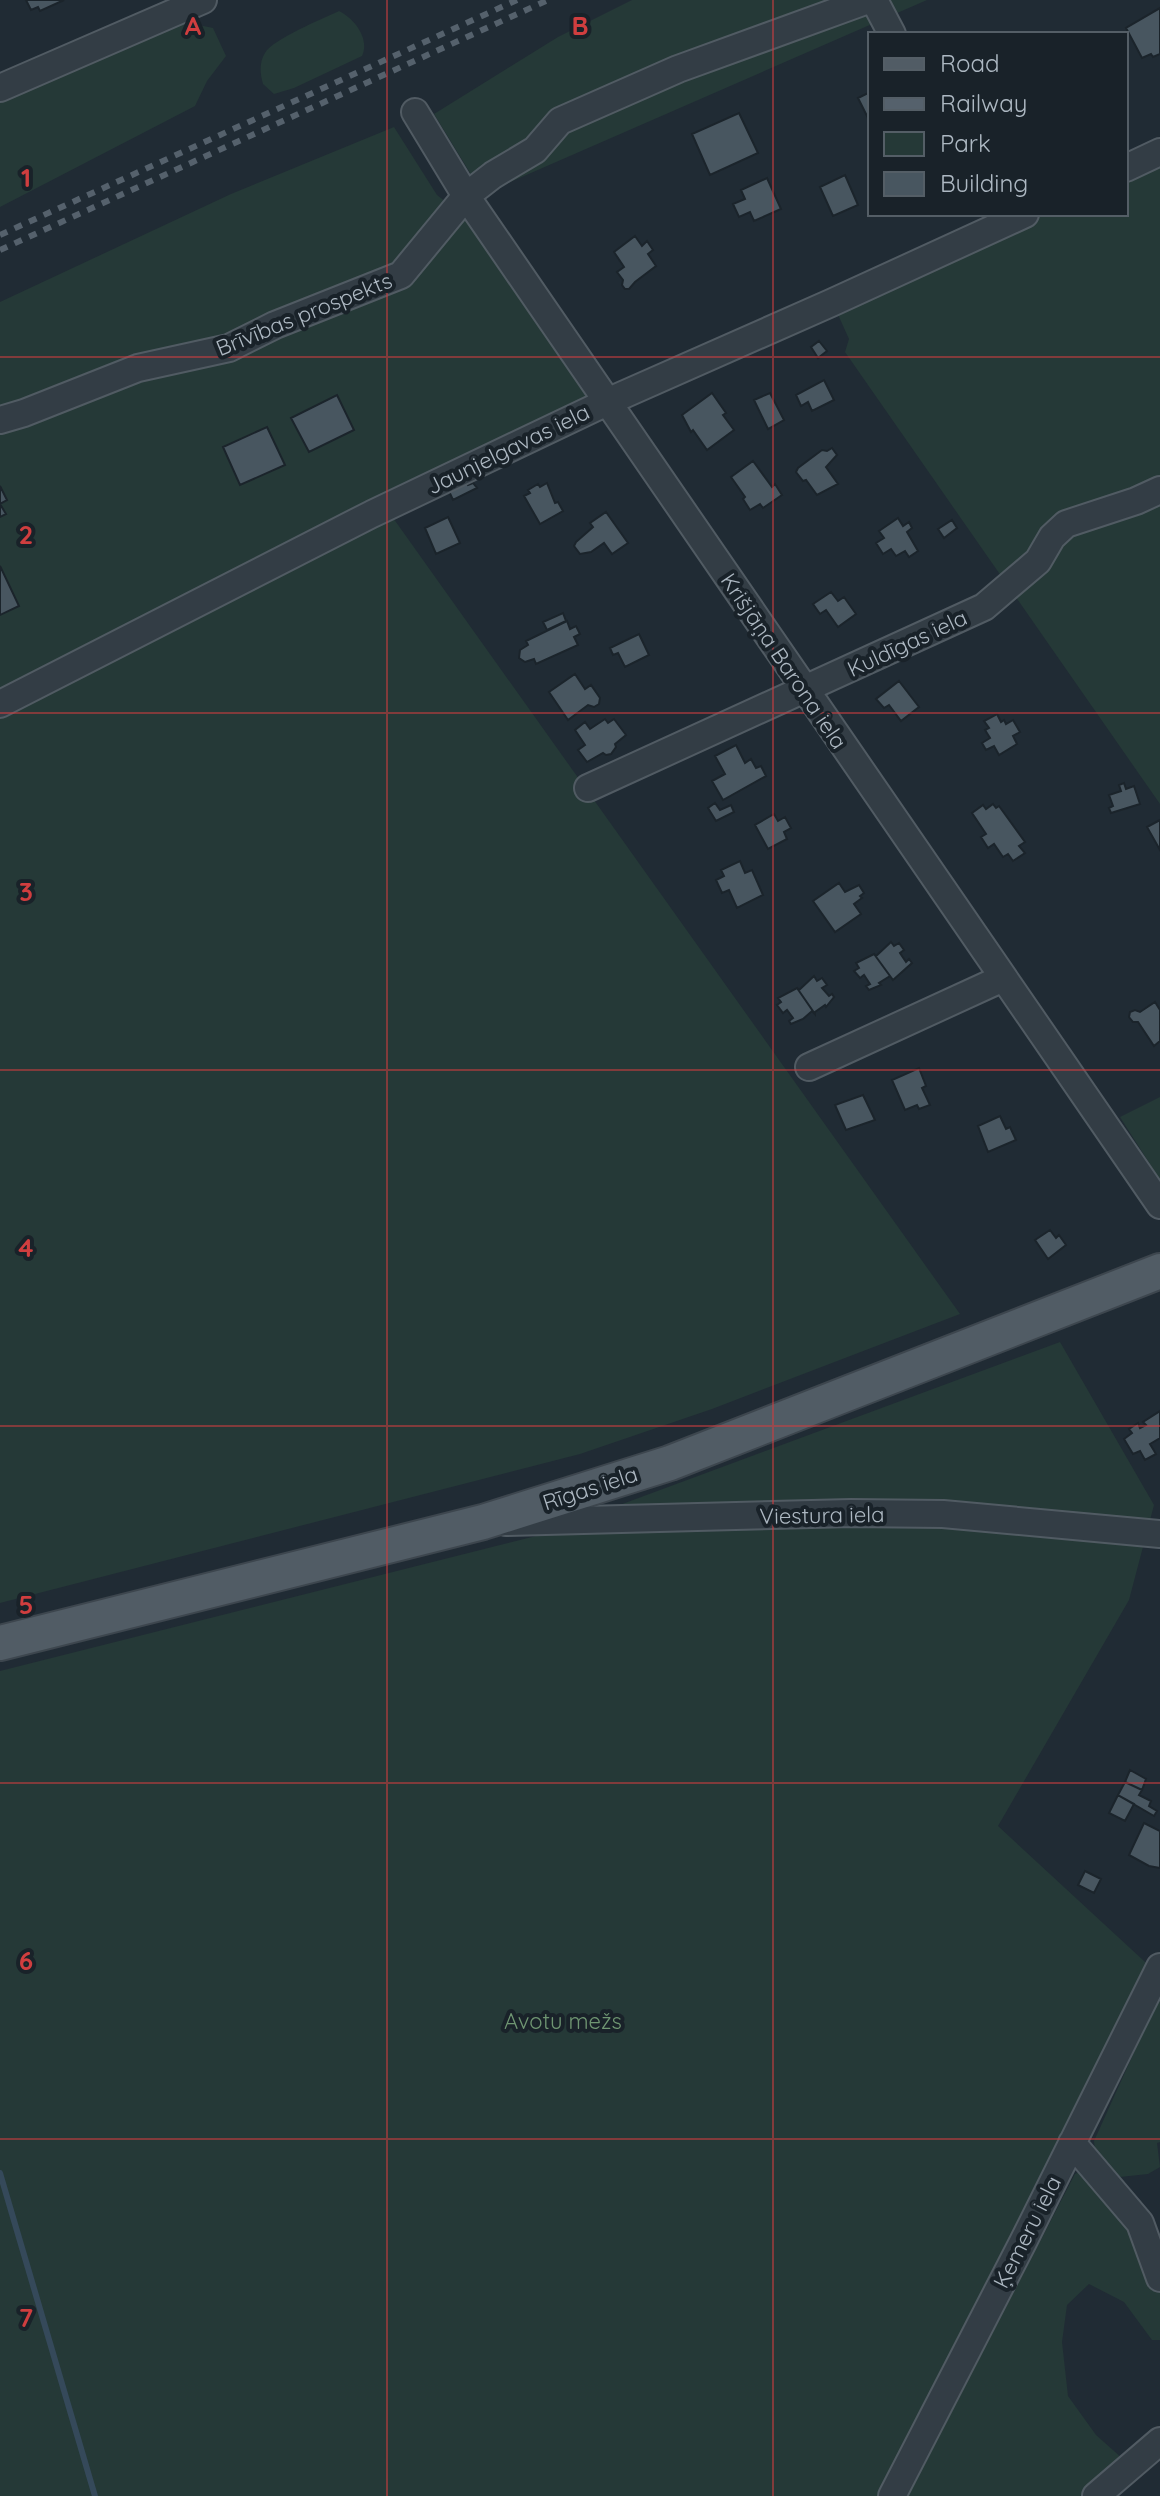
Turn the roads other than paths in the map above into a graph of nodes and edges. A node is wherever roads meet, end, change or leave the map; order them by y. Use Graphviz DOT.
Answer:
graph roads {
  1 [pos="203,0"];
  2 [pos="871,0"];
  3 [pos="891,32"];
  4 [pos="0,88"];
  5 [pos="415,112"];
  6 [pos="1160,152"];
  7 [pos="1128,167"];
  8 [pos="466,196"];
  9 [pos="1009,217"];
  10 [pos="607,402"];
  11 [pos="0,420"];
  12 [pos="1160,490"];
  13 [pos="805,691"];
  14 [pos="0,704"];
  15 [pos="588,788"];
  16 [pos="1003,978"];
  17 [pos="809,1067"];
  18 [pos="1160,1205"];
  19 [pos="1160,1271"];
  20 [pos="483,1522"];
  21 [pos="1160,1534"];
  22 [pos="0,1643"];
  23 [pos="1160,1967"];
  24 [pos="1151,2005"];
  25 [pos="1072,2143"];
  26 [pos="1160,2278"];
  27 [pos="1160,2441"];
  28 [pos="1106,2493"];
  29 [pos="892,2496"];
  1 -- 4 [label="street"];
  2 -- 3 [label="street"];
  2 -- 8 [label="street, Brīvības prospekts"];
  5 -- 8 [label="street, Krišjāņa Barona iela"];
  6 -- 7 [label="street"];
  8 -- 10 [label="street, Krišjāņa Barona iela"];
  8 -- 11 [label="street, Brīvības prospekts"];
  9 -- 10 [label="street, Jaunjelgavas iela"];
  10 -- 13 [label="street, Krišjāņa Barona iela"];
  10 -- 14 [label="street, Jaunjelgavas iela"];
  12 -- 13 [label="street, Kuldīgas iela"];
  13 -- 15 [label="street, Kuldīgas iela"];
  13 -- 16 [label="street, Krišjāņa Barona iela"];
  16 -- 17 [label="street"];
  16 -- 18 [label="street, Krišjāņa Barona iela"];
  19 -- 20 [label="main road, Rīgas iela"];
  20 -- 21 [label="street, Viestura iela"];
  20 -- 22 [label="main road, Rīgas iela"];
  23 -- 24 [label="street, Ķemeru iela"];
  24 -- 25 [label="street, Ķemeru iela"];
  25 -- 26 [label="street"];
  25 -- 29 [label="street, Ķemeru iela"];
  27 -- 28 [label="street"];
}
